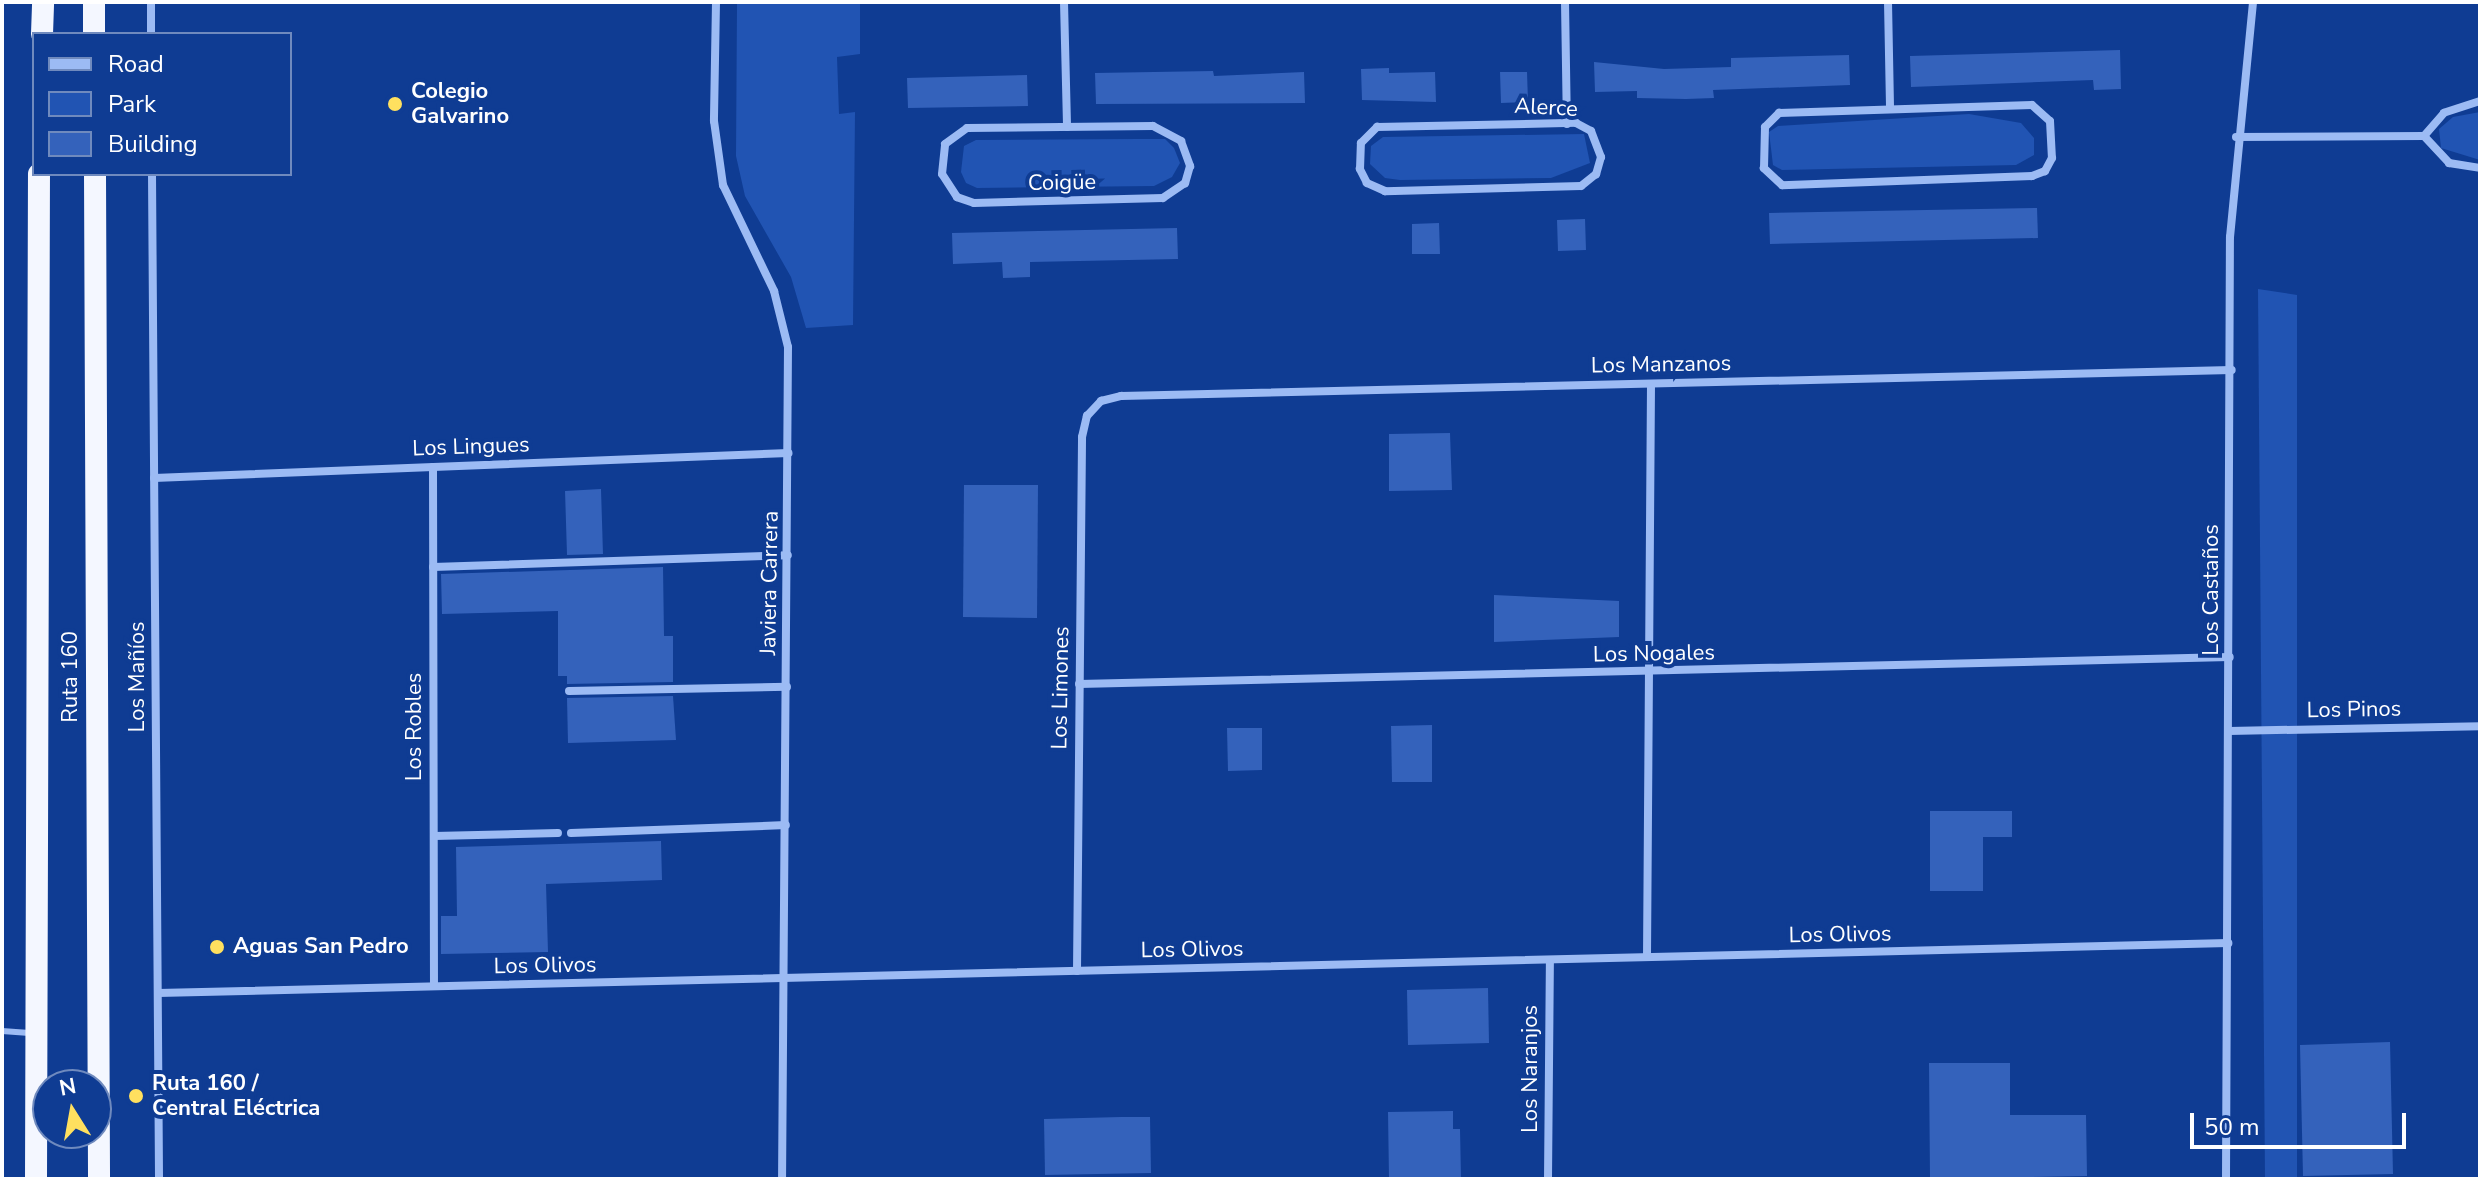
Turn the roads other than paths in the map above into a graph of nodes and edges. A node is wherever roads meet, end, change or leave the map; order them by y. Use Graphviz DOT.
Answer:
graph roads {
  1 [pos="43,2"];
  2 [pos="94,2"];
  3 [pos="151,2"];
  4 [pos="716,2"];
  5 [pos="1064,2"];
  6 [pos="1565,2"];
  7 [pos="1888,2"];
  8 [pos="2253,2"];
  9 [pos="42,32"];
  10 [pos="94,32"];
  11 [pos="151,32"];
  12 [pos="2480,101"];
  13 [pos="1890,109"];
  14 [pos="1567,124"];
  15 [pos="1067,127"];
  16 [pos="2424,136"];
  17 [pos="2236,137"];
  18 [pos="2480,168"];
  19 [pos="39,176"];
  20 [pos="95,176"];
  21 [pos="152,176"];
  22 [pos="2232,370"];
  23 [pos="1651,384"];
  24 [pos="1094,407"];
  25 [pos="789,453"];
  26 [pos="433,467"];
  27 [pos="154,478"];
  28 [pos="788,555"];
  29 [pos="433,567"];
  30 [pos="2230,657"];
  31 [pos="1649,672"];
  32 [pos="1079,684"];
  33 [pos="787,687"];
  34 [pos="569,691"];
  35 [pos="2480,726"];
  36 [pos="2229,731"];
  37 [pos="786,825"];
  38 [pos="558,833"];
  39 [pos="571,833"];
  40 [pos="434,836"];
  41 [pos="2228,943"];
  42 [pos="1647,957"];
  43 [pos="1550,960"];
  44 [pos="1077,971"];
  45 [pos="785,978"];
  46 [pos="434,986"];
  47 [pos="158,993"];
  48 [pos="2,1031"];
  49 [pos="36,1033"];
  50 [pos="36,1179"];
  51 [pos="99,1179"];
  52 [pos="159,1179"];
  53 [pos="782,1179"];
  54 [pos="1548,1179"];
  55 [pos="2226,1179"];
  1 -- 9 [label="highway"];
  2 -- 10 [label="highway"];
  3 -- 11 [label="street"];
  4 -- 25 [label="street, Javiera Carrera"];
  5 -- 15 [label="street"];
  6 -- 14 [label="street"];
  7 -- 13 [label="street"];
  8 -- 17 [label="street, Los Castaños"];
  12 -- 16 [label="street"];
  13 -- 13 [label="street"];
  14 -- 14 [label="street, Alerce"];
  15 -- 15 [label="street, Coigüe"];
  16 -- 17 [label="street"];
  16 -- 18 [label="street"];
  17 -- 22 [label="street, Los Castaños"];
  19 -- 49 [label="highway, Ruta 160"];
  20 -- 51 [label="highway, Ruta 160"];
  21 -- 27 [label="street, Los Mañíos"];
  22 -- 23 [label="street, Los Manzanos"];
  22 -- 30 [label="street, Los Castaños"];
  23 -- 24 [label="street, Los Manzanos"];
  23 -- 31 [label="street"];
  24 -- 32 [label="street, Los Limones"];
  25 -- 26 [label="street, Los Lingues"];
  25 -- 28 [label="street, Javiera Carrera"];
  26 -- 27 [label="street, Los Lingues"];
  26 -- 29 [label="street, Los Robles"];
  27 -- 47 [label="street, Los Mañíos"];
  28 -- 29 [label="street"];
  28 -- 33 [label="street, Javiera Carrera"];
  29 -- 40 [label="street, Los Robles"];
  30 -- 31 [label="street, Los Nogales"];
  30 -- 36 [label="street, Los Castaños"];
  31 -- 32 [label="street, Los Nogales"];
  31 -- 42 [label="street"];
  32 -- 44 [label="street, Los Limones"];
  33 -- 34 [label="street"];
  33 -- 37 [label="street, Javiera Carrera"];
  35 -- 36 [label="street, Los Pinos"];
  36 -- 41 [label="street, Los Castaños"];
  37 -- 39 [label="street"];
  37 -- 45 [label="street, Javiera Carrera"];
  38 -- 40 [label="street"];
  40 -- 46 [label="street, Los Robles"];
  41 -- 42 [label="street, Los Olivos"];
  41 -- 55 [label="street, Los Castaños"];
  42 -- 43 [label="street, Los Olivos"];
  43 -- 44 [label="street, Los Olivos"];
  43 -- 54 [label="street, Los Naranjos"];
  44 -- 45 [label="street, Los Olivos"];
  45 -- 46 [label="street, Los Olivos"];
  45 -- 53 [label="street, Javiera Carrera"];
  46 -- 47 [label="street, Los Olivos"];
  47 -- 52 [label="street, Los Mañíos"];
  48 -- 49 [label="lane"];
  49 -- 50 [label="highway, Ruta 160"];
}
